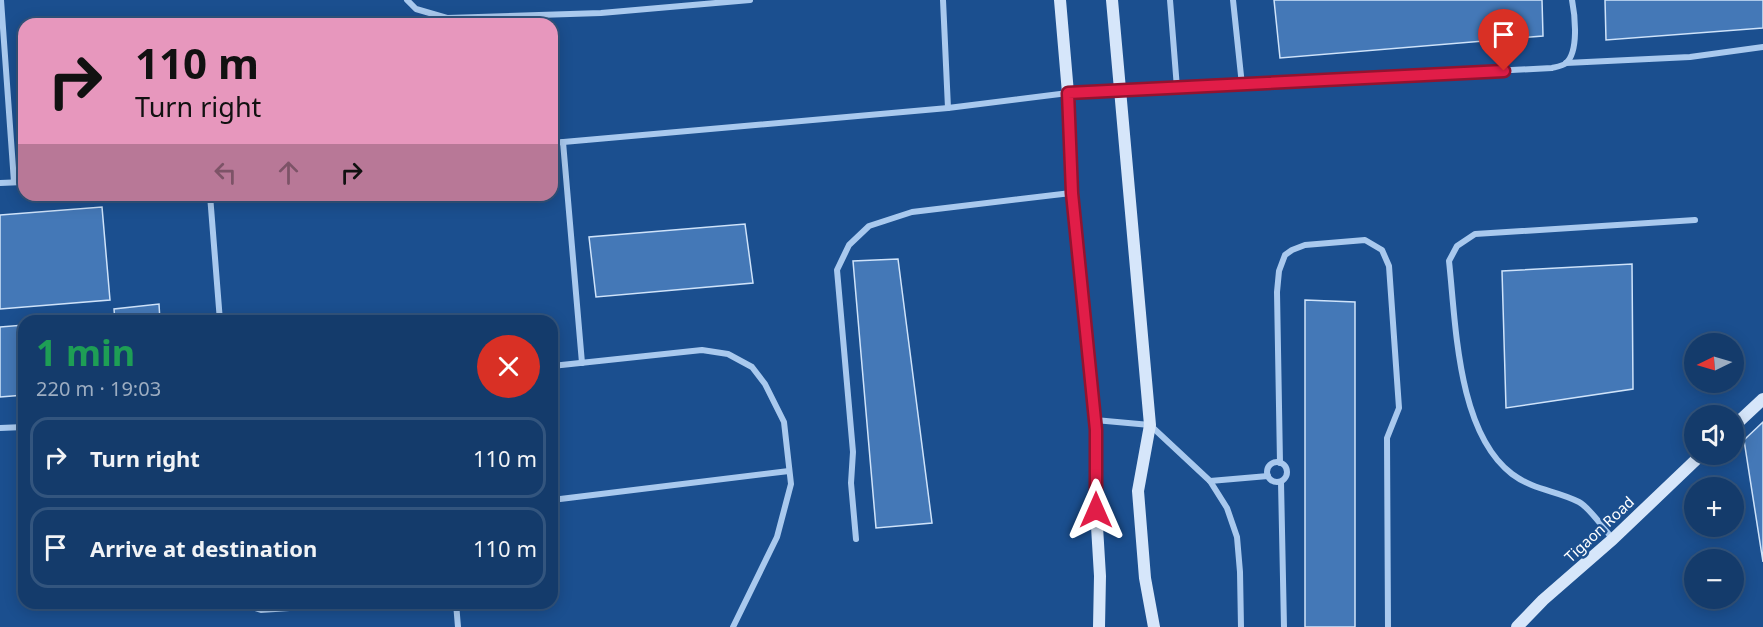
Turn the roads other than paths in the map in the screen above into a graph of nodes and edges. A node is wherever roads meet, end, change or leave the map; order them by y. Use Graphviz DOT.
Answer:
graph roads {
  1 [pos="1,0"];
  2 [pos="407,0"];
  3 [pos="750,0"];
  4 [pos="943,0"];
  5 [pos="1060,0"];
  6 [pos="1112,0"];
  7 [pos="1170,0"];
  8 [pos="1233,0"];
  9 [pos="1572,0"];
  10 [pos="1763,47"];
  11 [pos="1566,63"];
  12 [pos="1242,85"];
  13 [pos="1177,88"];
  14 [pos="1120,91"];
  15 [pos="1068,93"];
  16 [pos="948,108"];
  17 [pos="558,142"];
  18 [pos="563,142"];
  19 [pos="14,182"];
  20 [pos="18,182"];
  21 [pos="0,183"];
  22 [pos="1072,193"];
  23 [pos="210,201"];
  24 [pos="1695,220"];
  25 [pos="220,315"];
  26 [pos="582,363"];
  27 [pos="558,365"];
  28 [pos="1763,399"];
  29 [pos="1744,417"];
  30 [pos="1095,420"];
  31 [pos="1150,425"];
  32 [pos="18,426"];
  33 [pos="0,428"];
  34 [pos="1280,463"];
  35 [pos="1690,465"];
  36 [pos="789,471"];
  37 [pos="1268,476"];
  38 [pos="1210,481"];
  39 [pos="1281,482"];
  40 [pos="558,499"];
  41 [pos="1613,538"];
  42 [pos="856,539"];
  43 [pos="456,609"];
  44 [pos="458,627"];
  45 [pos="733,627"];
  46 [pos="1099,627"];
  47 [pos="1154,627"];
  48 [pos="1241,627"];
  49 [pos="1284,627"];
  50 [pos="1388,627"];
  51 [pos="1516,627"];
  1 -- 19 [label="street"];
  2 -- 3 [label="street"];
  4 -- 16 [label="street"];
  5 -- 15 [label="street"];
  6 -- 14 [label="street"];
  7 -- 13 [label="street"];
  8 -- 12 [label="street"];
  9 -- 11 [label="street"];
  10 -- 11 [label="street"];
  11 -- 12 [label="street"];
  12 -- 13 [label="street"];
  13 -- 14 [label="street"];
  14 -- 15 [label="street"];
  14 -- 31 [label="street"];
  15 -- 16 [label="street"];
  15 -- 22 [label="street"];
  16 -- 18 [label="street"];
  17 -- 18 [label="street"];
  18 -- 26 [label="street"];
  19 -- 20 [label="street"];
  19 -- 21 [label="street"];
  22 -- 30 [label="street"];
  22 -- 42 [label="street"];
  23 -- 25 [label="street"];
  24 -- 41 [label="street"];
  26 -- 27 [label="street"];
  26 -- 36 [label="street"];
  28 -- 29 [label="street"];
  30 -- 31 [label="street"];
  30 -- 46 [label="street"];
  31 -- 38 [label="street"];
  31 -- 47 [label="street"];
  32 -- 33 [label="street"];
  34 -- 37 [label="street"];
  34 -- 39 [label="street"];
  34 -- 50 [label="street"];
  35 -- 41 [label="street, Tigaon Road"];
  36 -- 40 [label="street"];
  36 -- 45 [label="street"];
  37 -- 38 [label="street"];
  37 -- 39 [label="street"];
  38 -- 48 [label="street"];
  39 -- 49 [label="street"];
  41 -- 51 [label="street, Tigaon Road"];
  43 -- 44 [label="street"];
}
